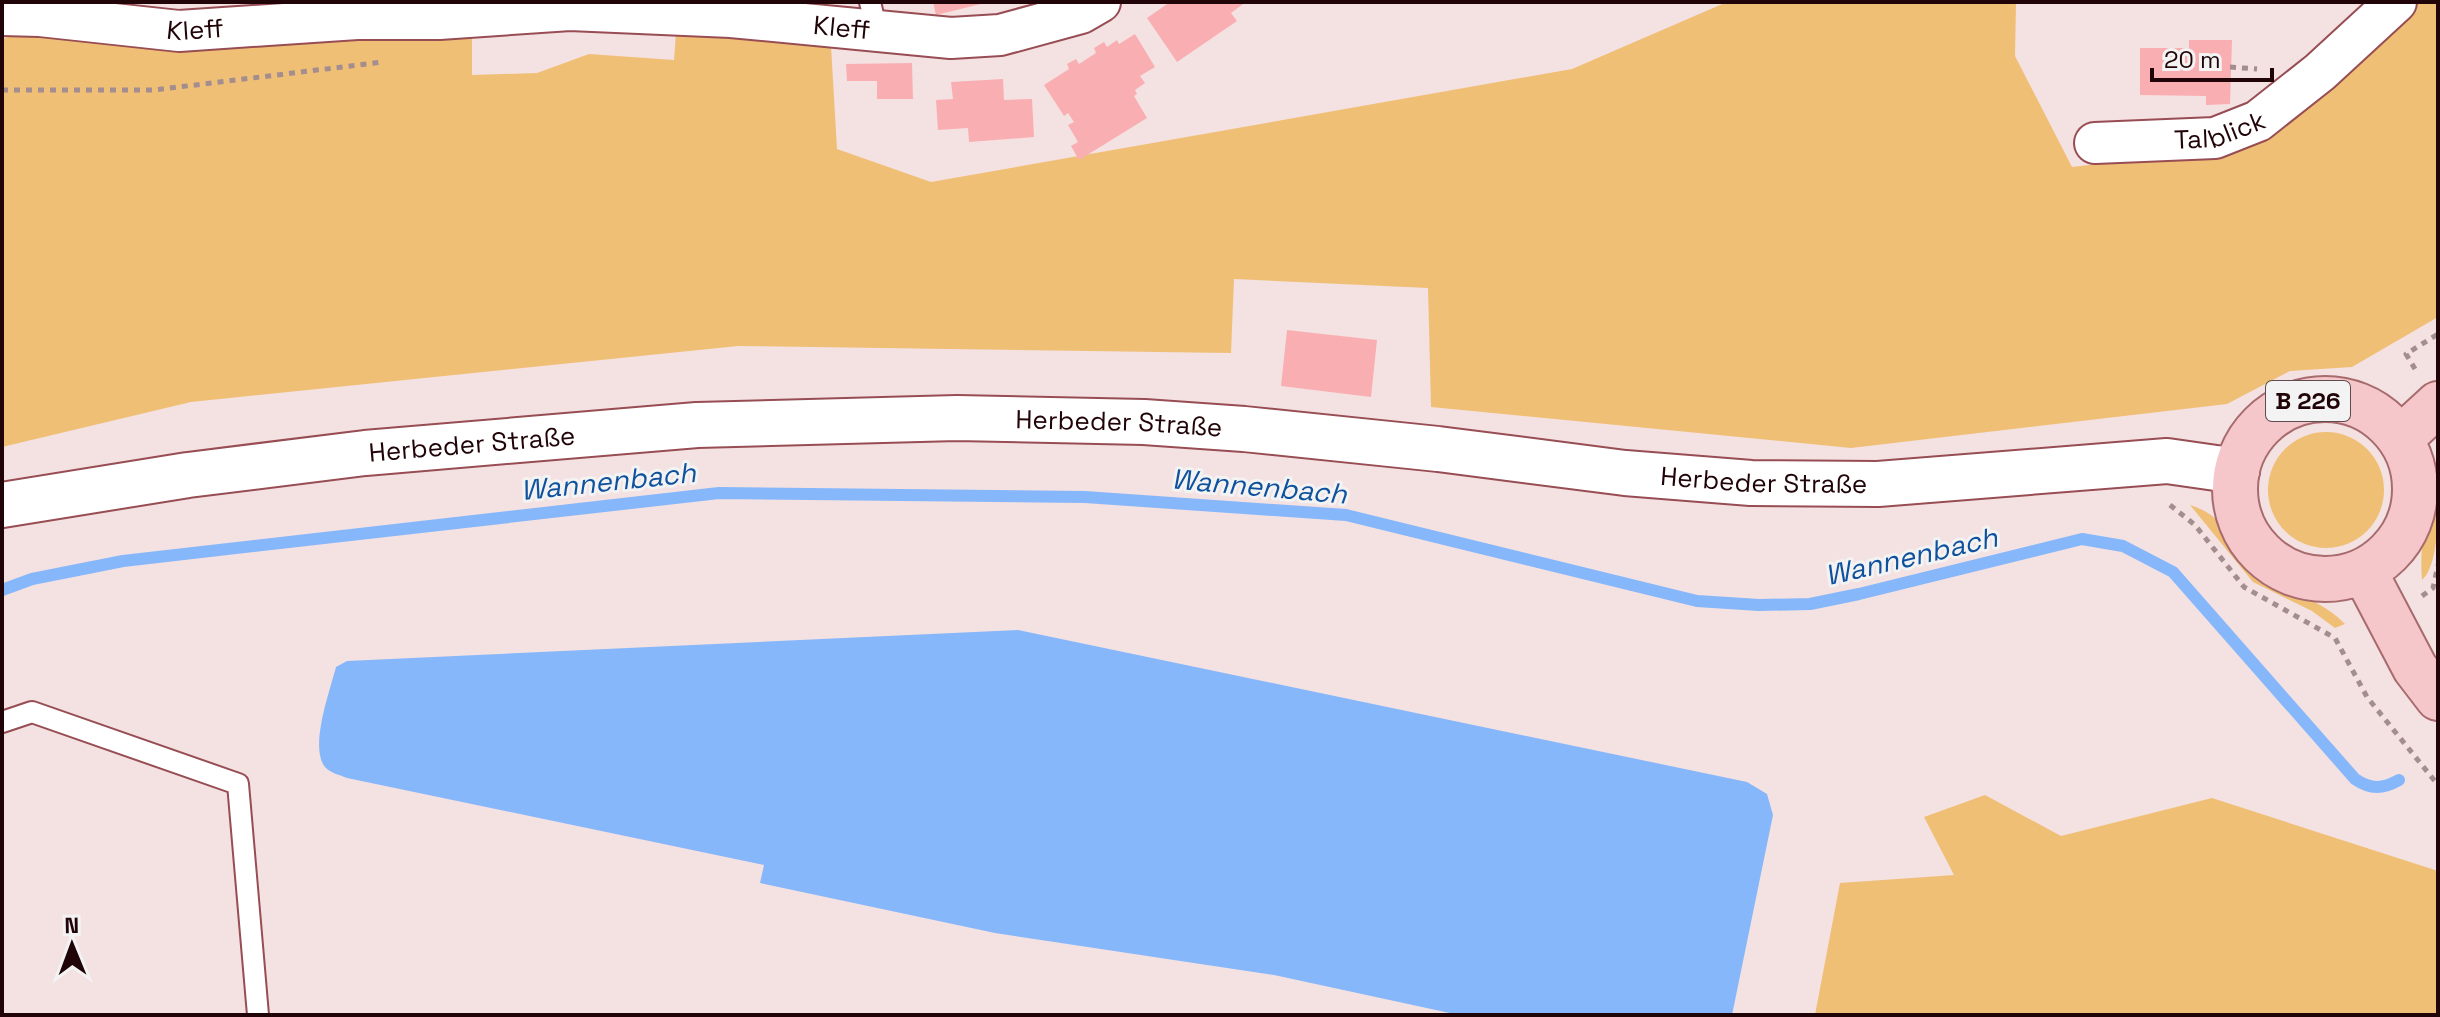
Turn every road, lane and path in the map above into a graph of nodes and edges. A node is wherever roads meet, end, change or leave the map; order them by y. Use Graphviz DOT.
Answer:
graph roads {
  1 [pos="1100,2"];
  2 [pos="2396,2"];
  3 [pos="268,13"];
  4 [pos="2,15"];
  5 [pos="132,15"];
  6 [pos="873,17"];
  7 [pos="384,62"];
  8 [pos="2,90"];
  9 [pos="2095,143"];
  10 [pos="2438,404"];
  11 [pos="2401,438"];
  12 [pos="2237,471"];
  13 [pos="2,505"];
  14 [pos="2170,506"];
  15 [pos="2364,571"];
  16 [pos="2438,698"];
  17 [pos="2,722"];
  18 [pos="2438,785"];
  19 [pos="258,1015"];
  1 -- 6 [label="street, Kleff"];
  2 -- 9 [label="street, Talblick"];
  3 -- 5 [label="street, Kleff"];
  3 -- 6 [label="street, Kleff"];
  4 -- 5 [label="street, Kleff"];
  7 -- 8 [label="path"];
  10 -- 11 [label="main road"];
  11 -- 12 [label="main road, B 226"];
  11 -- 15 [label="main road, B 226"];
  12 -- 13 [label="main road, Herbeder Straße"];
  12 -- 15 [label="main road, B 226"];
  14 -- 18 [label="path"];
  15 -- 16 [label="main road"];
  17 -- 19 [label="lane"];
}
